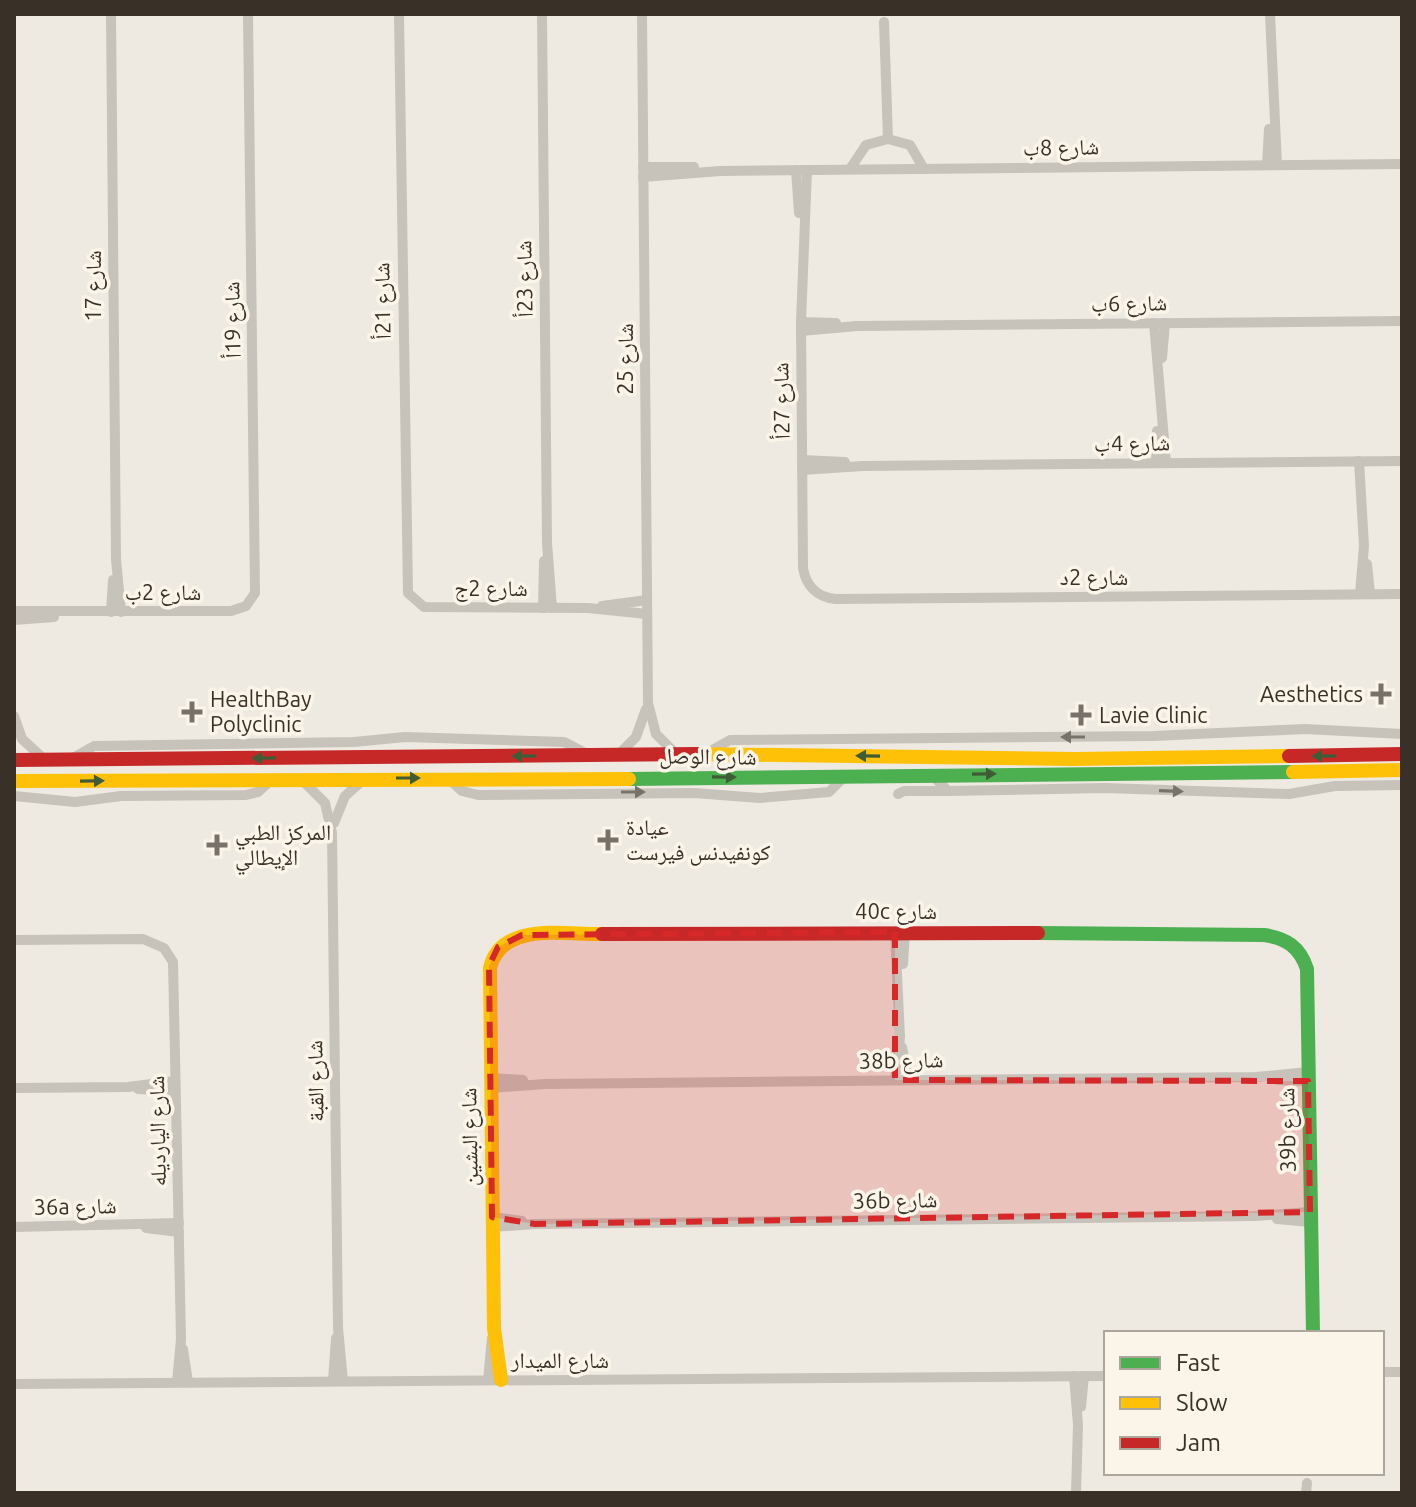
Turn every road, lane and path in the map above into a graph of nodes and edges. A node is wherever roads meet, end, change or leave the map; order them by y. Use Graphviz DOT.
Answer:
graph roads {
  1 [pos="111,14"];
  2 [pos="248,14"];
  3 [pos="399,14"];
  4 [pos="542,14"];
  5 [pos="642,14"];
  6 [pos="1270,14"];
  7 [pos="884,22"];
  8 [pos="888,139"];
  9 [pos="1402,164"];
  10 [pos="1272,165"];
  11 [pos="850,169"];
  12 [pos="924,169"];
  13 [pos="802,170"];
  14 [pos="643,172"];
  15 [pos="1402,321"];
  16 [pos="1159,323"];
  17 [pos="801,326"];
  18 [pos="1363,461"];
  19 [pos="1402,461"];
  20 [pos="1161,463"];
  21 [pos="802,465"];
  22 [pos="803,568"];
  23 [pos="406,587"];
  24 [pos="1365,594"];
  25 [pos="1402,594"];
  26 [pos="647,600"];
  27 [pos="548,608"];
  28 [pos="588,608"];
  29 [pos="14,611"];
  30 [pos="231,611"];
  31 [pos="96,612"];
  32 [pos="116,612"];
  33 [pos="647,614"];
  34 [pos="14,620"];
  35 [pos="648,703"];
  36 [pos="14,716"];
  37 [pos="1402,734"];
  38 [pos="704,754"];
  39 [pos="1402,754"];
  40 [pos="618,755"];
  41 [pos="677,755"];
  42 [pos="14,760"];
  43 [pos="46,760"];
  44 [pos="1402,770"];
  45 [pos="931,775"];
  46 [pos="272,779"];
  47 [pos="366,779"];
  48 [pos="301,780"];
  49 [pos="14,781"];
  50 [pos="1402,785"];
  51 [pos="948,791"];
  52 [pos="898,794"];
  53 [pos="14,796"];
  54 [pos="332,833"];
  55 [pos="900,932"];
  56 [pos="14,940"];
  57 [pos="1295,945"];
  58 [pos="498,947"];
  59 [pos="900,1037"];
  60 [pos="1308,1076"];
  61 [pos="895,1080"];
  62 [pos="908,1080"];
  63 [pos="490,1083"];
  64 [pos="175,1086"];
  65 [pos="14,1088"];
  66 [pos="1310,1217"];
  67 [pos="492,1222"];
  68 [pos="14,1227"];
  69 [pos="179,1228"];
  70 [pos="1311,1331"];
  71 [pos="1079,1376"];
  72 [pos="1104,1376"];
  73 [pos="494,1380"];
  74 [pos="338,1381"];
  75 [pos="183,1382"];
  76 [pos="14,1384"];
  77 [pos="1076,1493"];
  1 -- 32 [label="street, شارع 17"];
  2 -- 30 [label="street, شارع 19أ"];
  3 -- 23 [label="street, شارع 21أ"];
  4 -- 27 [label="street, شارع 23أ"];
  5 -- 14 [label="street, شارع 25"];
  6 -- 10 [label="street"];
  7 -- 8 [label="street"];
  8 -- 11 [label="street"];
  8 -- 12 [label="street"];
  9 -- 10 [label="street, شارع 8ب"];
  10 -- 12 [label="street, شارع 8ب"];
  11 -- 12 [label="street, شارع 8ب"];
  11 -- 13 [label="street, شارع 8ب"];
  13 -- 14 [label="street, شارع 8ب"];
  13 -- 17 [label="street, شارع 27أ"];
  14 -- 26 [label="street, شارع 25"];
  15 -- 16 [label="street, شارع 6ب"];
  16 -- 17 [label="street, شارع 6ب"];
  16 -- 20 [label="street"];
  17 -- 21 [label="street, شارع 27أ"];
  18 -- 19 [label="street, شارع 4ب"];
  18 -- 20 [label="street, شارع 4ب"];
  18 -- 24 [label="street"];
  20 -- 21 [label="street, شارع 4ب"];
  21 -- 22 [label="street, شارع 27أ"];
  22 -- 24 [label="street, شارع 2د"];
  23 -- 27 [label="street, شارع 2ج"];
  24 -- 25 [label="street, شارع 2د"];
  26 -- 28 [label="street, شارع 2ج"];
  26 -- 33 [label="street, شارع 25"];
  27 -- 28 [label="street, شارع 2ج"];
  28 -- 33 [label="street, شارع 2ج"];
  29 -- 31 [label="street, شارع 2ب"];
  30 -- 32 [label="street, شارع 2ب"];
  31 -- 32 [label="street, شارع 2ب"];
  31 -- 34 [label="street, شارع 2ب"];
  33 -- 35 [label="street, شارع 25"];
  35 -- 40 [label="street, شارع 25"];
  35 -- 41 [label="street, شارع 25"];
  36 -- 43 [label="street"];
  37 -- 38 [label="street, one-way"];
  39 -- 38 [label="main road, شارع الوصل, one-way"];
  38 -- 41 [label="main road, شارع الوصل"];
  40 -- 41 [label="main road, شارع الوصل"];
  40 -- 43 [label="main road, شارع الوصل, one-way"];
  42 -- 43 [label="main road, شارع الوصل"];
  45 -- 44 [label="main road, شارع الوصل, one-way"];
  47 -- 45 [label="main road, شارع الوصل, one-way"];
  45 -- 51 [label="street"];
  46 -- 48 [label="main road, شارع الوصل"];
  49 -- 46 [label="main road, شارع الوصل, one-way"];
  46 -- 53 [label="street"];
  47 -- 48 [label="main road, شارع الوصل"];
  47 -- 54 [label="street, شارع القبة"];
  48 -- 54 [label="street, شارع القبة"];
  51 -- 50 [label="street, one-way"];
  51 -- 52 [label="street"];
  54 -- 74 [label="street, شارع القبة"];
  55 -- 57 [label="main road, 40c شارع"];
  55 -- 58 [label="main road, 40c شارع"];
  55 -- 59 [label="street"];
  56 -- 64 [label="street, شارع اليارديله"];
  57 -- 60 [label="main road, 39b شارع"];
  58 -- 63 [label="main road, شارع البشين"];
  59 -- 61 [label="street"];
  59 -- 62 [label="street"];
  60 -- 62 [label="street, 38b شارع"];
  60 -- 66 [label="main road, 39b شارع"];
  61 -- 62 [label="street, 38b شارع"];
  61 -- 63 [label="street, 38b شارع"];
  63 -- 67 [label="main road, شارع البشين"];
  64 -- 65 [label="street"];
  64 -- 69 [label="street, شارع اليارديله"];
  66 -- 67 [label="street, 36b شارع"];
  66 -- 70 [label="main road, 39b شارع"];
  67 -- 73 [label="main road, شارع البشين"];
  68 -- 69 [label="street, 36a شارع"];
  69 -- 75 [label="street, شارع اليارديله"];
  71 -- 72 [label="street, شارع الميدار"];
  71 -- 73 [label="street, شارع الميدار"];
  71 -- 77 [label="street"];
  73 -- 74 [label="street, شارع الميدار"];
  74 -- 75 [label="street, شارع الميدار"];
  75 -- 76 [label="street, شارع الميدار"];
}
